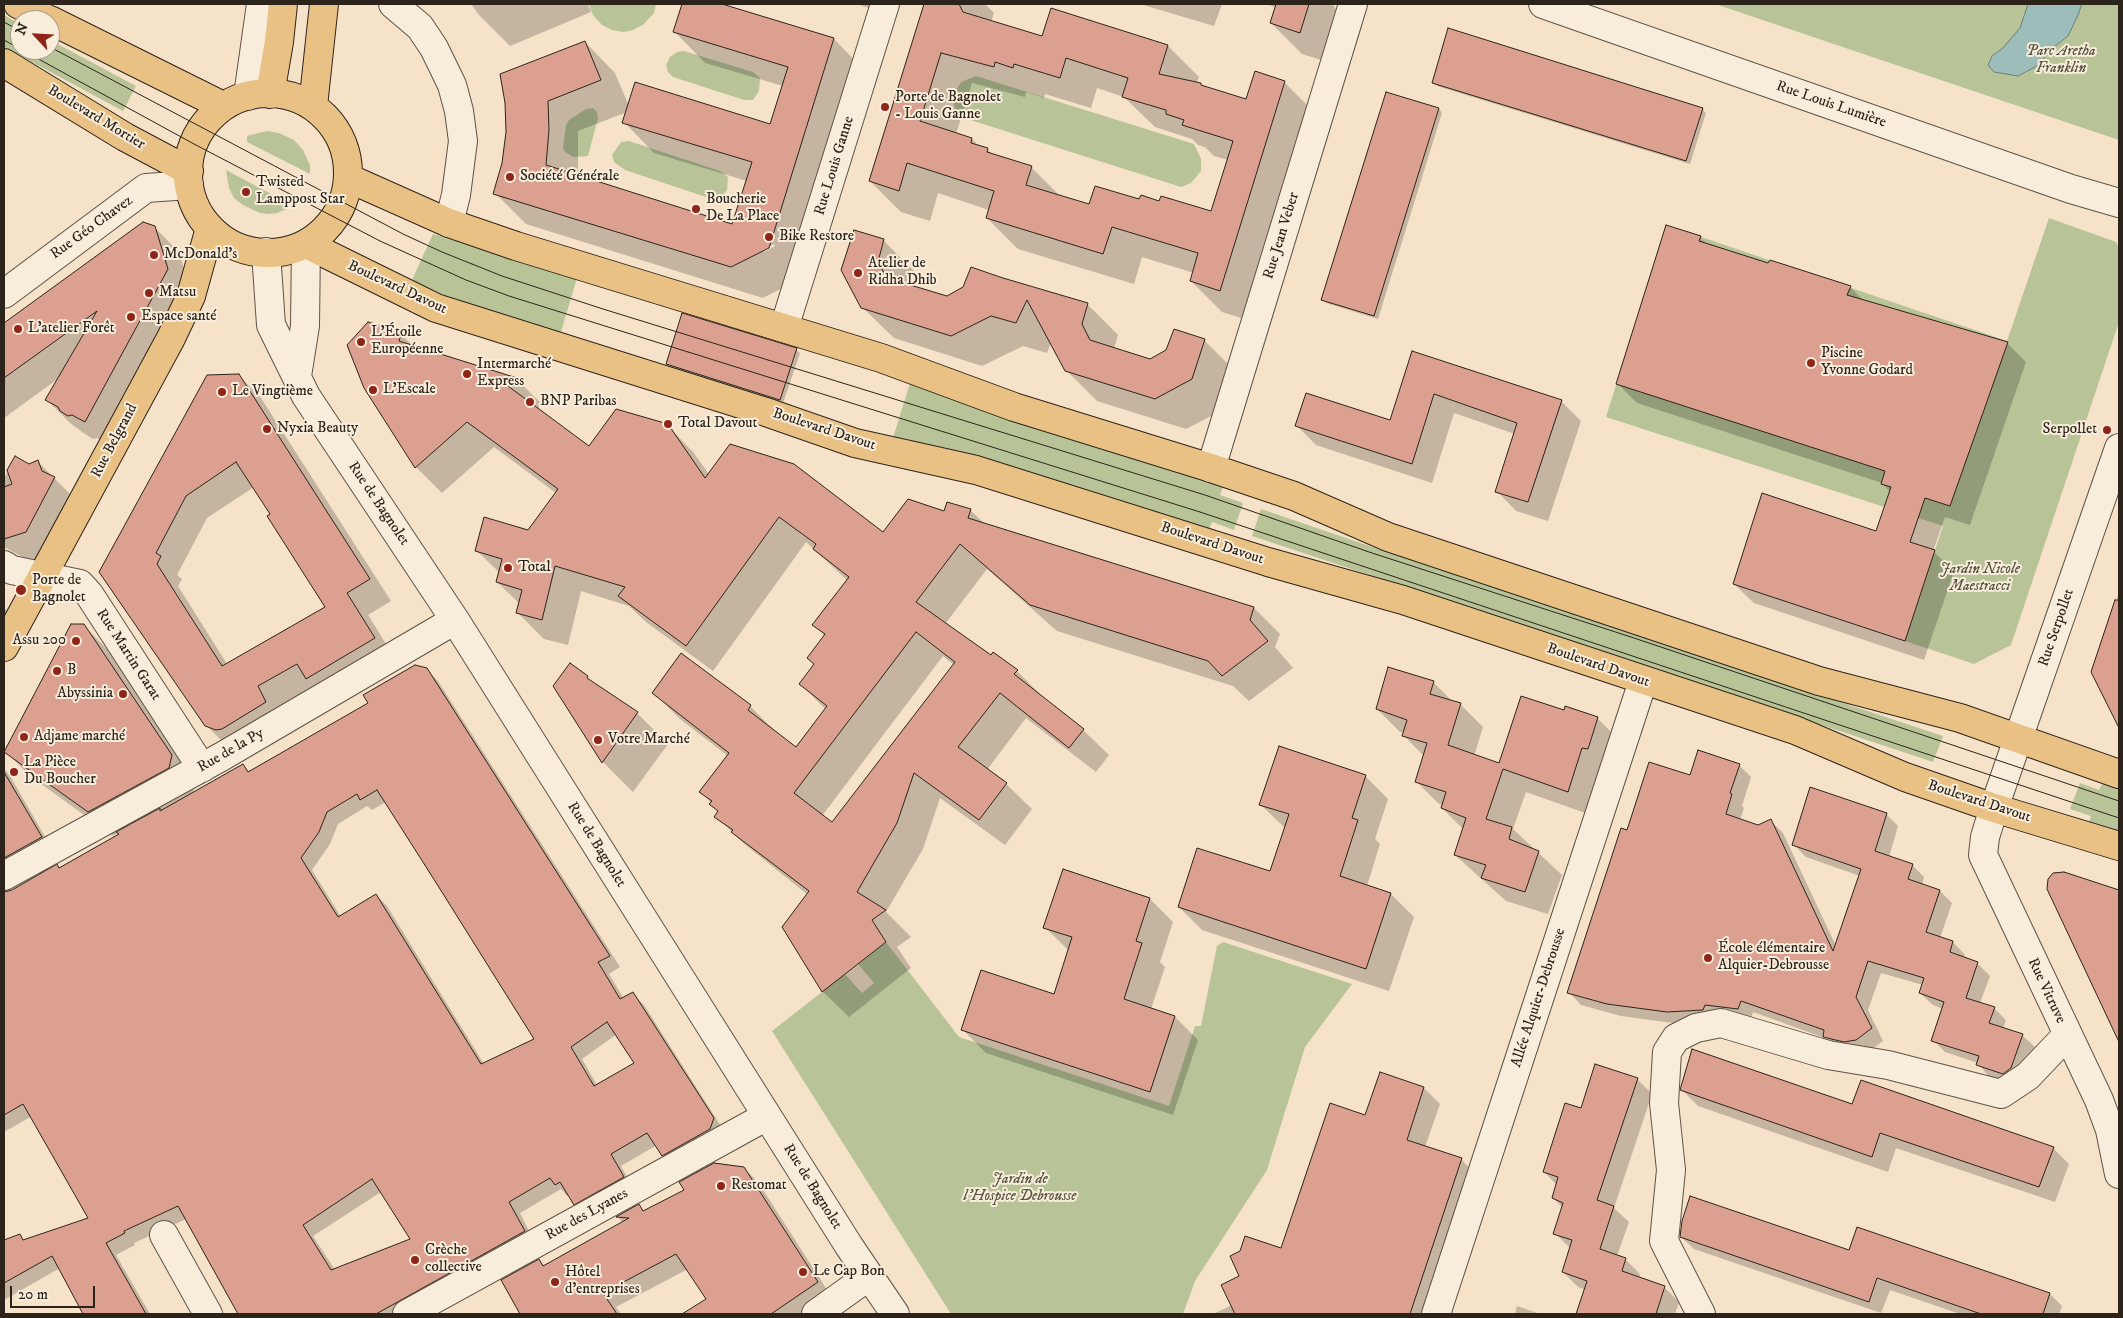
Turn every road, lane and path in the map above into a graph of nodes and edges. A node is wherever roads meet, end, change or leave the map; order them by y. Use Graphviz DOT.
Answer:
graph roads {
  1 [pos="18,4"];
  2 [pos="260,4"];
  3 [pos="283,4"];
  4 [pos="324,4"];
  5 [pos="393,4"];
  6 [pos="885,4"];
  7 [pos="1353,4"];
  8 [pos="1543,4"];
  9 [pos="30,10"];
  10 [pos="60,25"];
  11 [pos="4,63"];
  12 [pos="259,95"];
  13 [pos="223,106"];
  14 [pos="313,106"];
  15 [pos="189,178"];
  16 [pos="348,178"];
  17 [pos="2119,204"];
  18 [pos="449,223"];
  19 [pos="210,228"];
  20 [pos="306,244"];
  21 [pos="266,252"];
  22 [pos="4,294"];
  23 [pos="784,328"];
  24 [pos="297,376"];
  25 [pos="2119,448"];
  26 [pos="1211,468"];
  27 [pos="4,565"];
  28 [pos="42,577"];
  29 [pos="455,620"];
  30 [pos="4,647"];
  31 [pos="1643,681"];
  32 [pos="2019,739"];
  33 [pos="202,768"];
  34 [pos="2119,774"];
  35 [pos="1994,808"];
  36 [pos="2119,846"];
  37 [pos="4,876"];
  38 [pos="2067,1035"];
  39 [pos="768,1116"];
  40 [pos="2119,1174"];
  41 [pos="164,1235"];
  42 [pos="869,1276"];
  43 [pos="208,1314"];
  44 [pos="407,1314"];
  45 [pos="816,1314"];
  46 [pos="895,1314"];
  47 [pos="1436,1314"];
  48 [pos="1701,1314"];
  1 -- 9 [label="main road"];
  2 -- 12 [label="street"];
  3 -- 12 [label="main road"];
  4 -- 14 [label="main road"];
  5 -- 18 [label="street"];
  6 -- 23 [label="street, Rue Louis Ganne"];
  7 -- 26 [label="street, Rue Jean Veber"];
  8 -- 17 [label="street, Rue Louis Lumière"];
  10 -- 13 [label="main road"];
  11 -- 15 [label="main road, Boulevard Mortier"];
  12 -- 13 [label="main road"];
  12 -- 14 [label="main road"];
  13 -- 15 [label="main road"];
  14 -- 16 [label="main road"];
  15 -- 19 [label="main road"];
  15 -- 22 [label="street, Rue Géo Chavez"];
  16 -- 18 [label="main road"];
  16 -- 20 [label="main road"];
  18 -- 23 [label="main road"];
  19 -- 21 [label="main road"];
  19 -- 28 [label="main road, Rue Belgrand"];
  20 -- 21 [label="main road"];
  20 -- 24 [label="street"];
  20 -- 31 [label="main road, Boulevard Davout"];
  21 -- 24 [label="street, Rue de Bagnolet"];
  23 -- 26 [label="main road"];
  24 -- 29 [label="street, Rue de Bagnolet"];
  25 -- 32 [label="street, Rue Serpollet"];
  26 -- 32 [label="main road"];
  27 -- 28 [label="street, Rue Martin Garat"];
  28 -- 30 [label="main road, Rue Belgrand"];
  28 -- 33 [label="street, Rue Martin Garat"];
  29 -- 33 [label="street, Rue de la Py"];
  29 -- 39 [label="street, Rue de Bagnolet"];
  31 -- 35 [label="main road, Boulevard Davout"];
  31 -- 47 [label="street, Allée Alquier-Debrousse"];
  32 -- 34 [label="main road"];
  32 -- 35 [label="street, Rue Serpollet"];
  33 -- 37 [label="street, Rue de la Py"];
  35 -- 36 [label="main road, Boulevard Davout"];
  35 -- 38 [label="street, Rue Vitruve"];
  38 -- 40 [label="street, Rue Vitruve"];
  38 -- 48 [label="street"];
  39 -- 42 [label="street, Rue de Bagnolet"];
  39 -- 44 [label="street, Rue des Lyanes"];
  41 -- 43 [label="street"];
  42 -- 45 [label="street"];
  42 -- 46 [label="street, Rue de Bagnolet"];
}
